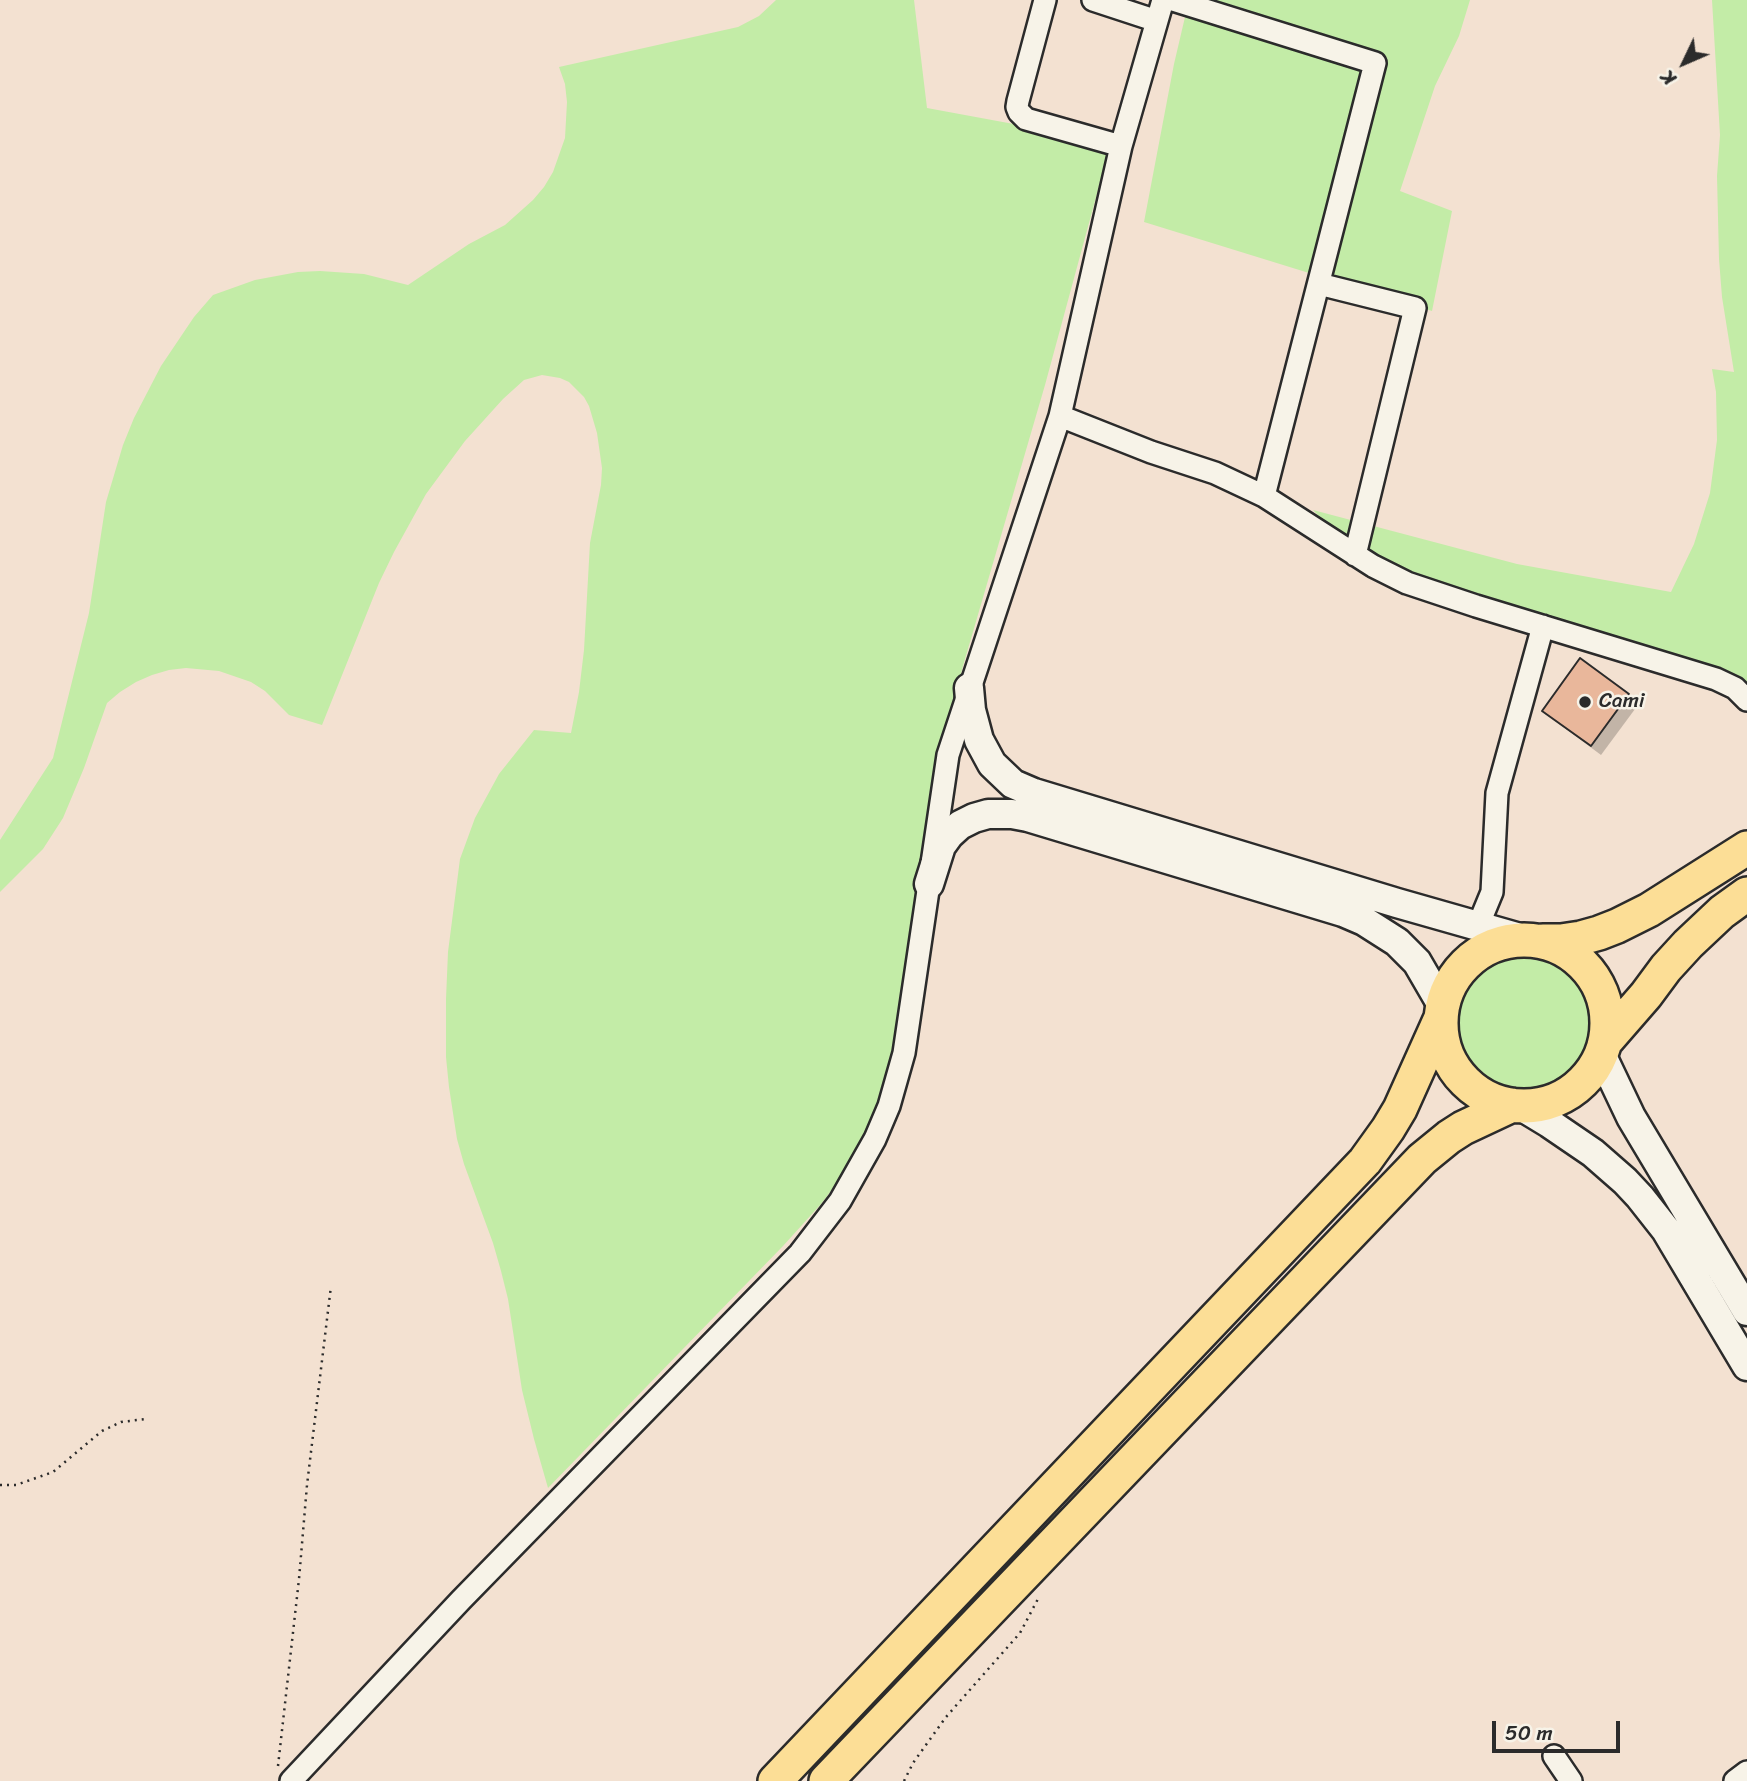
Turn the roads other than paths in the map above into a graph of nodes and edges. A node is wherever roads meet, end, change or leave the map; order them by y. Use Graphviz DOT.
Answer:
graph roads {
  1 [pos="1045,0"];
  2 [pos="1093,0"];
  3 [pos="1173,0"];
  4 [pos="1160,10"];
  5 [pos="1121,146"];
  6 [pos="1319,284"];
  7 [pos="1060,416"];
  8 [pos="1264,496"];
  9 [pos="1356,555"];
  10 [pos="1543,626"];
  11 [pos="969,688"];
  12 [pos="1747,700"];
  13 [pos="1747,848"];
  14 [pos="929,884"];
  15 [pos="1745,900"];
  16 [pos="1478,926"];
  17 [pos="1534,940"];
  18 [pos="1441,1013"];
  19 [pos="1603,1047"];
  20 [pos="1516,1106"];
  21 [pos="1747,1311"];
  22 [pos="1747,1366"];
  23 [pos="1555,1756"];
  24 [pos="1747,1772"];
  25 [pos="285,1776"];
  26 [pos="775,1781"];
  27 [pos="826,1781"];
  28 [pos="1571,1781"];
  29 [pos="1735,1781"];
  1 -- 5 [label="street"];
  2 -- 4 [label="street"];
  3 -- 6 [label="street"];
  4 -- 5 [label="street"];
  5 -- 7 [label="street"];
  6 -- 8 [label="street"];
  6 -- 9 [label="street"];
  7 -- 8 [label="street"];
  7 -- 11 [label="street"];
  8 -- 9 [label="street"];
  9 -- 10 [label="street"];
  10 -- 12 [label="street"];
  10 -- 16 [label="street"];
  11 -- 14 [label="street"];
  11 -- 16 [label="main road"];
  13 -- 17 [label="highway"];
  14 -- 18 [label="main road"];
  14 -- 25 [label="street"];
  15 -- 19 [label="highway"];
  16 -- 17 [label="main road"];
  17 -- 18 [label="highway"];
  17 -- 19 [label="highway"];
  18 -- 20 [label="highway"];
  18 -- 26 [label="highway"];
  19 -- 20 [label="highway"];
  19 -- 21 [label="main road"];
  20 -- 22 [label="main road"];
  20 -- 27 [label="highway"];
  23 -- 28 [label="street"];
  24 -- 29 [label="street"];
}
